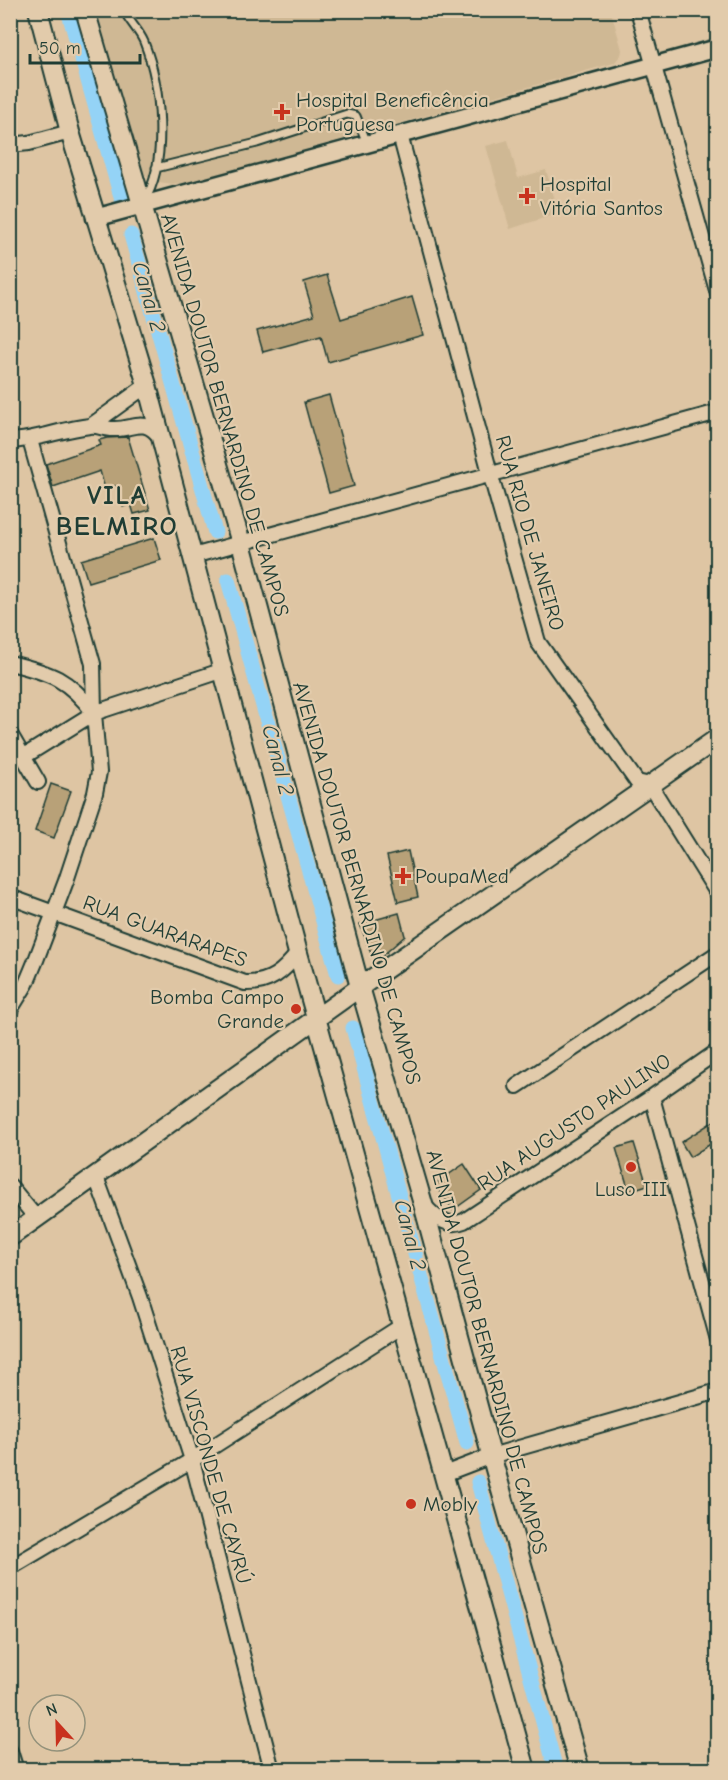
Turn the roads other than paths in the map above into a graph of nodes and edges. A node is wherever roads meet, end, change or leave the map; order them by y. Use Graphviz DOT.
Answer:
graph roads {
  1 [pos="38,10"];
  2 [pos="85,10"];
  3 [pos="124,10"];
  4 [pos="638,10"];
  5 [pos="717,48"];
  6 [pos="653,65"];
  7 [pos="70,132"];
  8 [pos="400,135"];
  9 [pos="367,144"];
  10 [pos="10,145"];
  11 [pos="156,168"];
  12 [pos="141,206"];
  13 [pos="95,218"];
  14 [pos="717,294"];
  15 [pos="147,385"];
  16 [pos="717,412"];
  17 [pos="92,425"];
  18 [pos="161,439"];
  19 [pos="30,440"];
  20 [pos="10,441"];
  21 [pos="490,473"];
  22 [pos="241,543"];
  23 [pos="192,556"];
  24 [pos="10,663"];
  25 [pos="224,670"];
  26 [pos="94,713"];
  27 [pos="10,734"];
  28 [pos="717,738"];
  29 [pos="23,757"];
  30 [pos="38,782"];
  31 [pos="650,785"];
  32 [pos="717,894"];
  33 [pos="10,897"];
  34 [pos="53,913"];
  35 [pos="298,952"];
  36 [pos="717,953"];
  37 [pos="360,987"];
  38 [pos="10,1010"];
  39 [pos="317,1019"];
  40 [pos="717,1052"];
  41 [pos="517,1086"];
  42 [pos="652,1097"];
  43 [pos="96,1177"];
  44 [pos="10,1186"];
  45 [pos="423,1204"];
  46 [pos="37,1219"];
  47 [pos="10,1238"];
  48 [pos="403,1325"];
  49 [pos="717,1340"];
  50 [pos="717,1391"];
  51 [pos="491,1456"];
  52 [pos="192,1460"];
  53 [pos="444,1474"];
  54 [pos="10,1568"];
  55 [pos="10,1751"];
  56 [pos="16,1770"];
  57 [pos="272,1770"];
  58 [pos="526,1770"];
  59 [pos="580,1770"];
  1 -- 7 [label="main road"];
  2 -- 12 [label="main road, AVENIDA DOUTOR BERNARDINO DE CAMPOS"];
  3 -- 11 [label="lane"];
  4 -- 6 [label="street"];
  5 -- 6 [label="street"];
  6 -- 8 [label="street"];
  6 -- 14 [label="street"];
  7 -- 10 [label="street"];
  7 -- 13 [label="main road"];
  8 -- 9 [label="street"];
  8 -- 21 [label="street, RUA RIO DE JANEIRO"];
  9 -- 11 [label="lane"];
  9 -- 12 [label="street"];
  11 -- 12 [label="lane"];
  12 -- 13 [label="street"];
  12 -- 22 [label="main road, AVENIDA DOUTOR BERNARDINO DE CAMPOS"];
  13 -- 15 [label="main road"];
  15 -- 17 [label="street"];
  15 -- 18 [label="main road"];
  16 -- 21 [label="street"];
  17 -- 18 [label="street"];
  17 -- 19 [label="street"];
  18 -- 23 [label="main road"];
  19 -- 20 [label="street"];
  19 -- 26 [label="street"];
  21 -- 22 [label="street"];
  21 -- 31 [label="street, RUA RIO DE JANEIRO"];
  22 -- 23 [label="street"];
  22 -- 37 [label="main road, AVENIDA DOUTOR BERNARDINO DE CAMPOS"];
  23 -- 25 [label="main road"];
  24 -- 26 [label="street"];
  25 -- 26 [label="street"];
  25 -- 35 [label="main road"];
  26 -- 29 [label="street"];
  26 -- 34 [label="street"];
  27 -- 29 [label="street"];
  28 -- 31 [label="main road"];
  29 -- 30 [label="street"];
  31 -- 32 [label="street, RUA RIO DE JANEIRO"];
  31 -- 37 [label="main road"];
  33 -- 34 [label="street, RUA GUARARAPES"];
  34 -- 35 [label="street, RUA GUARARAPES"];
  34 -- 38 [label="street"];
  35 -- 39 [label="main road"];
  36 -- 41 [label="street"];
  37 -- 39 [label="main road"];
  37 -- 45 [label="main road, AVENIDA DOUTOR BERNARDINO DE CAMPOS"];
  39 -- 43 [label="main road"];
  39 -- 48 [label="main road"];
  40 -- 42 [label="street, RUA AUGUSTO PAULINO"];
  42 -- 45 [label="street, RUA AUGUSTO PAULINO"];
  42 -- 49 [label="street"];
  43 -- 46 [label="main road"];
  43 -- 52 [label="street, RUA VISCONDE DE CAYRÚ"];
  44 -- 46 [label="street"];
  45 -- 51 [label="main road, AVENIDA DOUTOR BERNARDINO DE CAMPOS"];
  46 -- 47 [label="main road"];
  48 -- 52 [label="street"];
  48 -- 53 [label="main road"];
  50 -- 51 [label="street"];
  51 -- 53 [label="street"];
  51 -- 59 [label="main road, AVENIDA DOUTOR BERNARDINO DE CAMPOS"];
  52 -- 54 [label="street"];
  52 -- 57 [label="street, RUA VISCONDE DE CAYRÚ"];
  53 -- 58 [label="main road"];
  55 -- 56 [label="street"];
}
